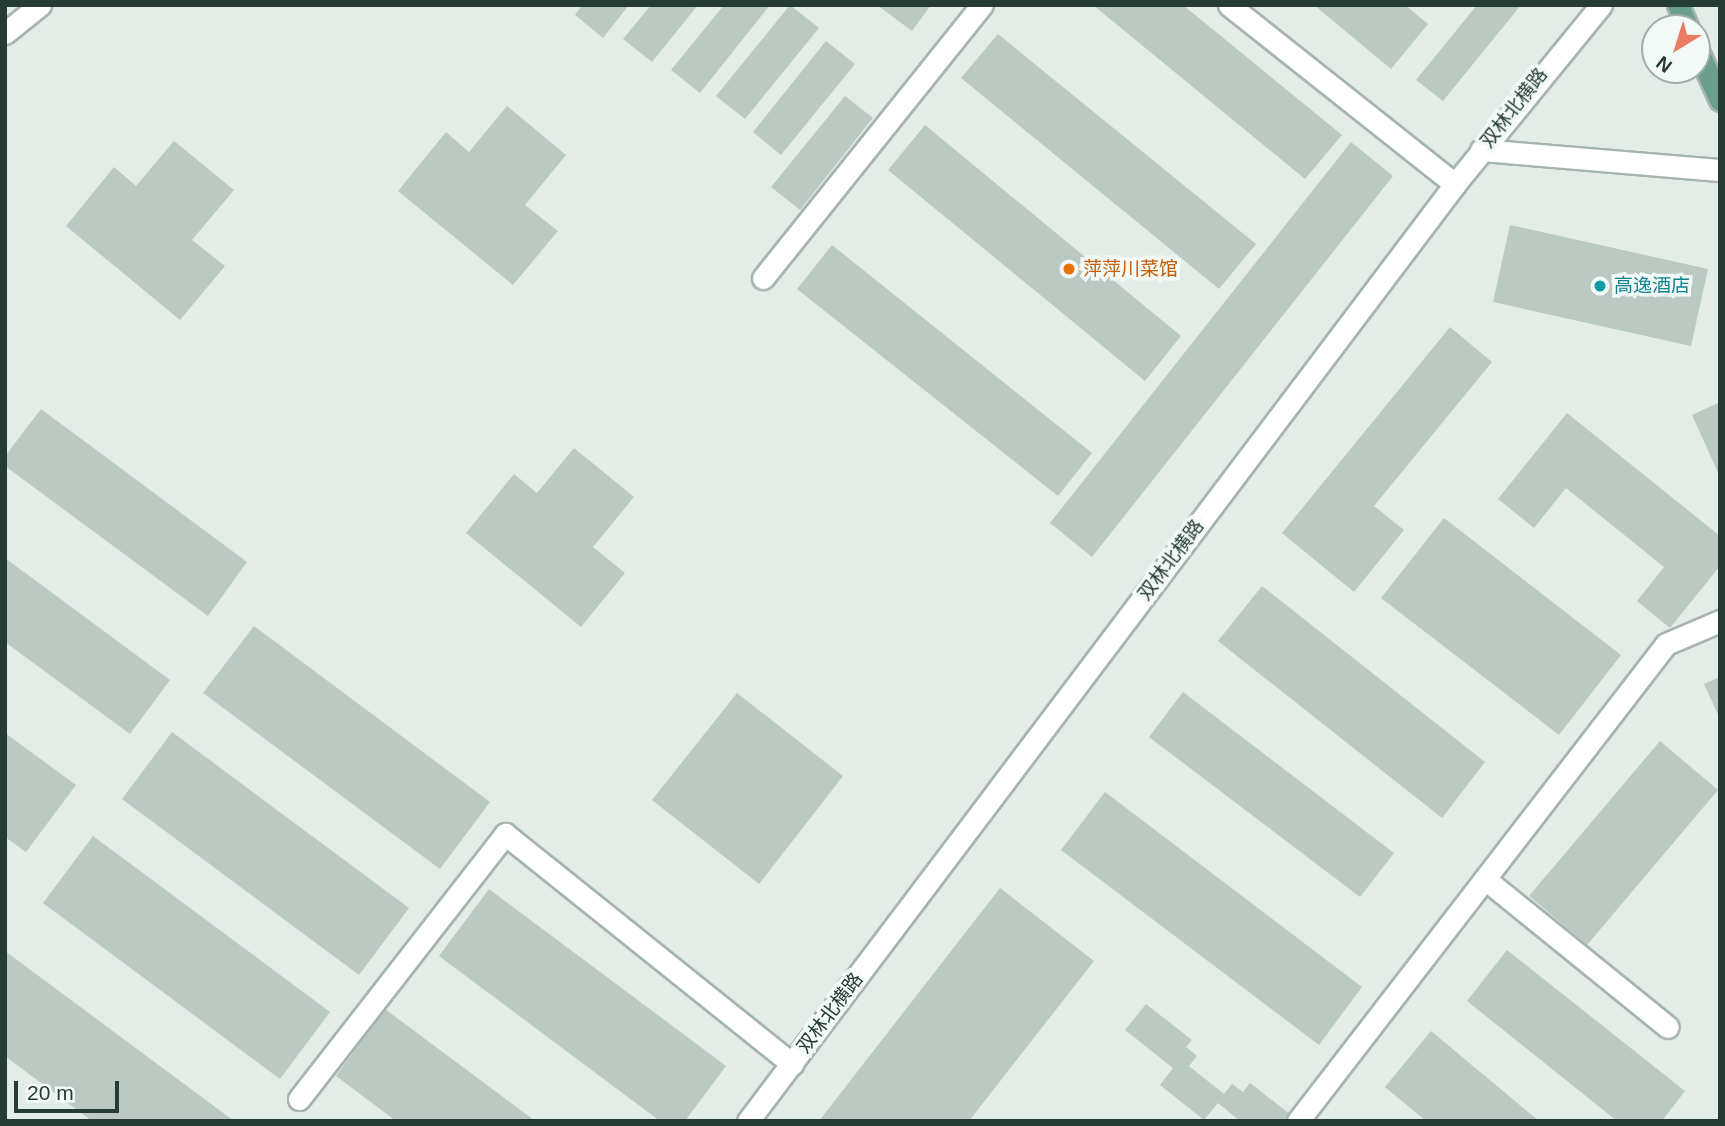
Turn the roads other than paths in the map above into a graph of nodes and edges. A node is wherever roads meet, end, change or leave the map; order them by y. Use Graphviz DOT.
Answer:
graph roads {
  1 [pos="40,5"];
  2 [pos="982,5"];
  3 [pos="1229,5"];
  4 [pos="1601,5"];
  5 [pos="5,33"];
  6 [pos="1711,80"];
  7 [pos="1720,100"];
  8 [pos="1481,150"];
  9 [pos="1720,170"];
  10 [pos="1455,184"];
  11 [pos="763,278"];
  12 [pos="1720,621"];
  13 [pos="1485,879"];
  14 [pos="1668,1027"];
  15 [pos="792,1064"];
  16 [pos="299,1099"];
  17 [pos="747,1121"];
  18 [pos="1298,1121"];
  1 -- 5 [label="street"];
  2 -- 11 [label="street"];
  3 -- 10 [label="street"];
  4 -- 8 [label="street, 双林北横路"];
  6 -- 7 [label="main road"];
  8 -- 9 [label="street"];
  8 -- 10 [label="street, 双林北横路"];
  10 -- 15 [label="street, 双林北横路"];
  12 -- 13 [label="street"];
  13 -- 14 [label="street"];
  13 -- 18 [label="street"];
  15 -- 16 [label="street"];
  15 -- 17 [label="street, 双林北横路"];
}
